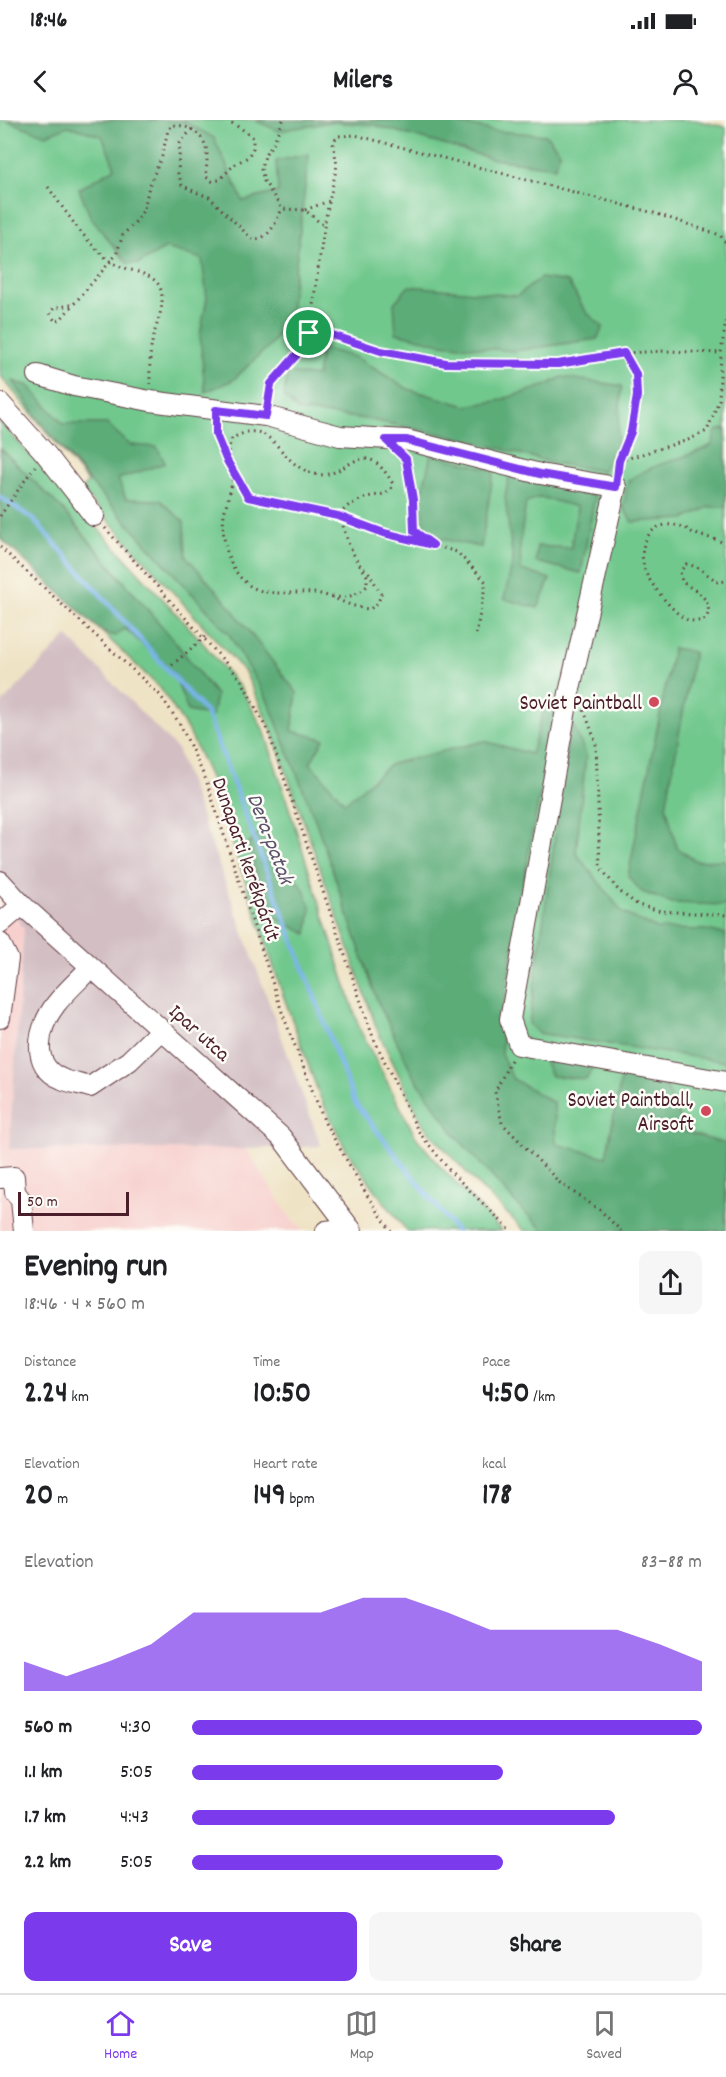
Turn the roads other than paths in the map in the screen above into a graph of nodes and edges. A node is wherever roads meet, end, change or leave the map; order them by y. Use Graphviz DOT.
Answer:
graph roads {
  1 [pos="38,375"];
  2 [pos="0,403"];
  3 [pos="94,516"];
  4 [pos="0,881"];
  5 [pos="22,905"];
  6 [pos="0,924"];
  7 [pos="0,943"];
  8 [pos="91,967"];
  9 [pos="0,1018"];
  10 [pos="161,1030"];
  11 [pos="726,1082"];
  12 [pos="0,1178"];
  13 [pos="352,1229"];
  14 [pos="24,1231"];
  15 [pos="326,1231"];
  1 -- 11 [label="street"];
  2 -- 3 [label="street"];
  4 -- 5 [label="street, Ipar utca"];
  5 -- 6 [label="street"];
  5 -- 8 [label="street, Ipar utca"];
  7 -- 9 [label="street"];
  8 -- 10 [label="street, Ipar utca"];
  8 -- 10 [label="street"];
  10 -- 13 [label="street, Ipar utca"];
  12 -- 14 [label="street"];
  13 -- 15 [label="street"];
}
